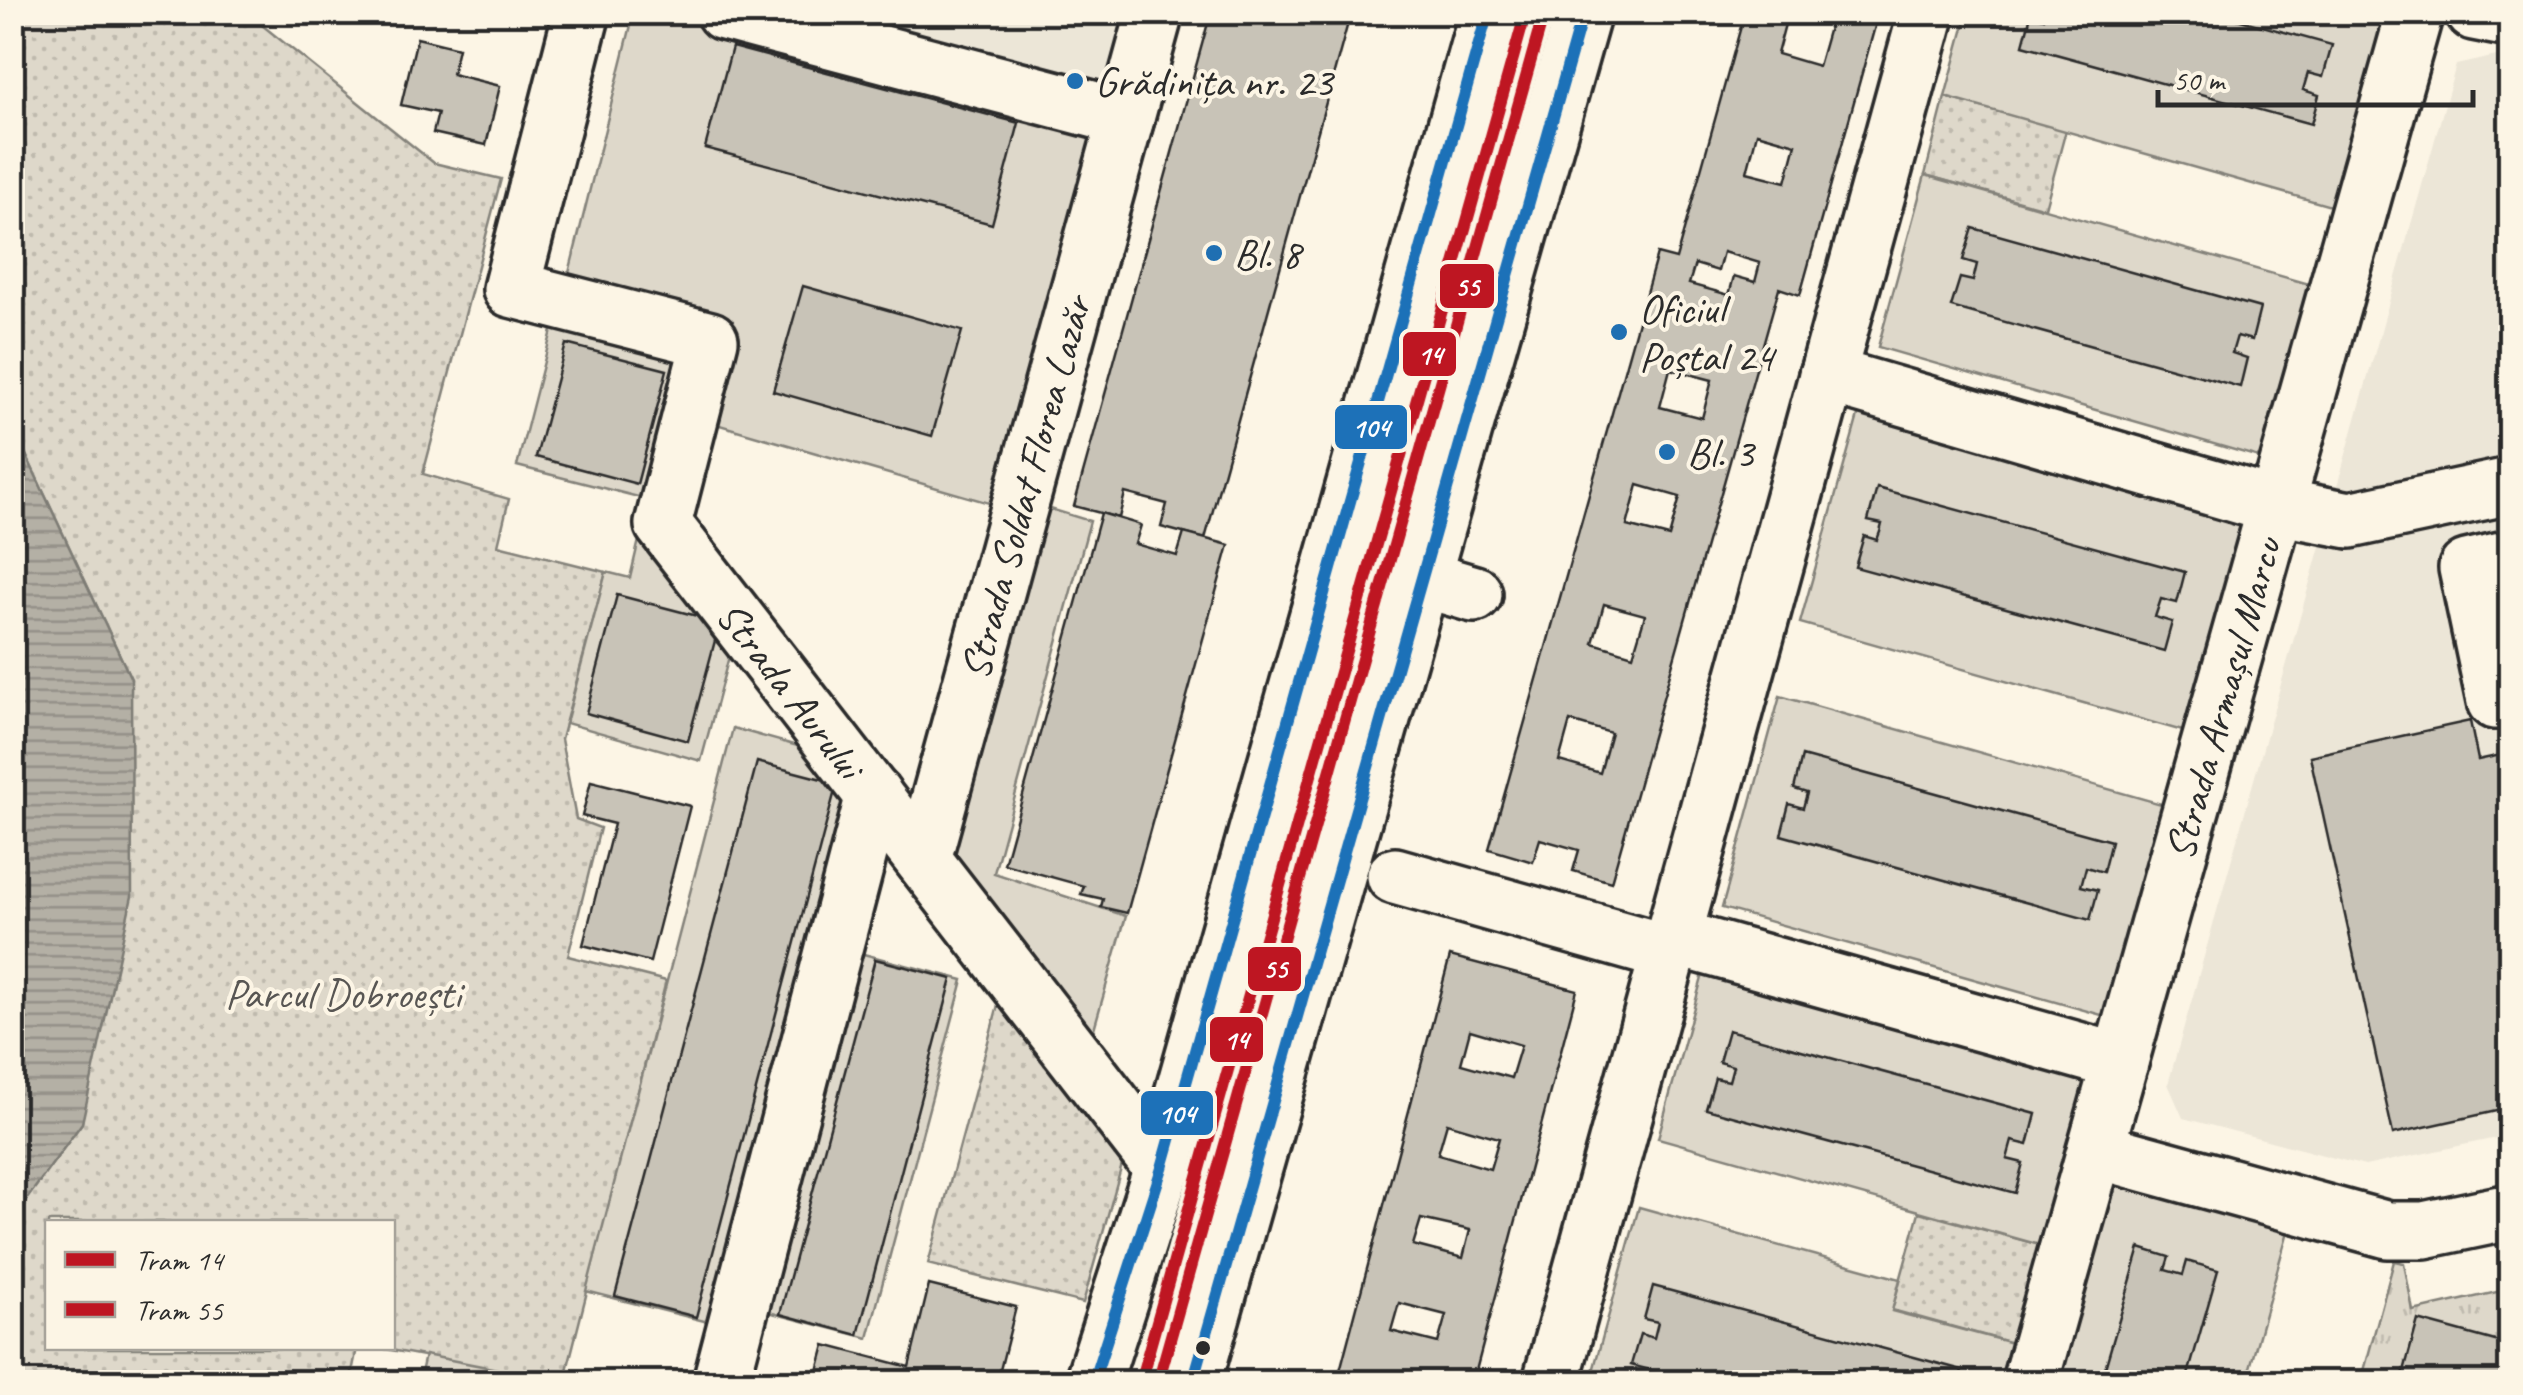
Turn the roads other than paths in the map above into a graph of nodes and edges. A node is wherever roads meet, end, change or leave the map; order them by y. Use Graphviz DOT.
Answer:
graph roads {
  1 [pos="582,12"];
  2 [pos="724,12"];
  3 [pos="1155,12"];
  4 [pos="1488,12"];
  5 [pos="1583,12"];
  6 [pos="1927,12"];
  7 [pos="2415,12"];
  8 [pos="2474,12"];
  9 [pos="2510,19"];
  10 [pos="1126,118"];
  11 [pos="1827,375"];
  12 [pos="2510,486"];
  13 [pos="2451,500"];
  14 [pos="2276,506"];
  15 [pos="2489,563"];
  16 [pos="2510,698"];
  17 [pos="874,796"];
  18 [pos="923,859"];
  19 [pos="1395,876"];
  20 [pos="1671,945"];
  21 [pos="2120,1062"];
  22 [pos="2096,1150"];
  23 [pos="1162,1168"];
  24 [pos="2510,1212"];
  25 [pos="721,1382"];
  26 [pos="1093,1382"];
  27 [pos="1193,1382"];
  28 [pos="1552,1382"];
  29 [pos="2030,1382"];
  1 -- 17 [label="street, Strada Aurului"];
  2 -- 10 [label="street"];
  3 -- 10 [label="street, Strada Soldat Florea Lazăr"];
  4 -- 23 [label="street"];
  5 -- 27 [label="street"];
  6 -- 11 [label="street"];
  7 -- 14 [label="street, Strada Armașul Marcu"];
  8 -- 9 [label="street"];
  10 -- 18 [label="street, Strada Soldat Florea Lazăr"];
  11 -- 14 [label="street"];
  11 -- 20 [label="street"];
  12 -- 13 [label="street"];
  13 -- 14 [label="street"];
  13 -- 15 [label="street"];
  14 -- 21 [label="street, Strada Armașul Marcu"];
  15 -- 16 [label="street"];
  17 -- 18 [label="street, Strada Aurului"];
  17 -- 25 [label="street"];
  18 -- 23 [label="street, Strada Aurului"];
  19 -- 20 [label="street"];
  20 -- 21 [label="street"];
  20 -- 28 [label="street"];
  21 -- 22 [label="street, Strada Armașul Marcu"];
  22 -- 24 [label="street"];
  22 -- 29 [label="street, Strada Armașul Marcu"];
  23 -- 26 [label="street"];
}
